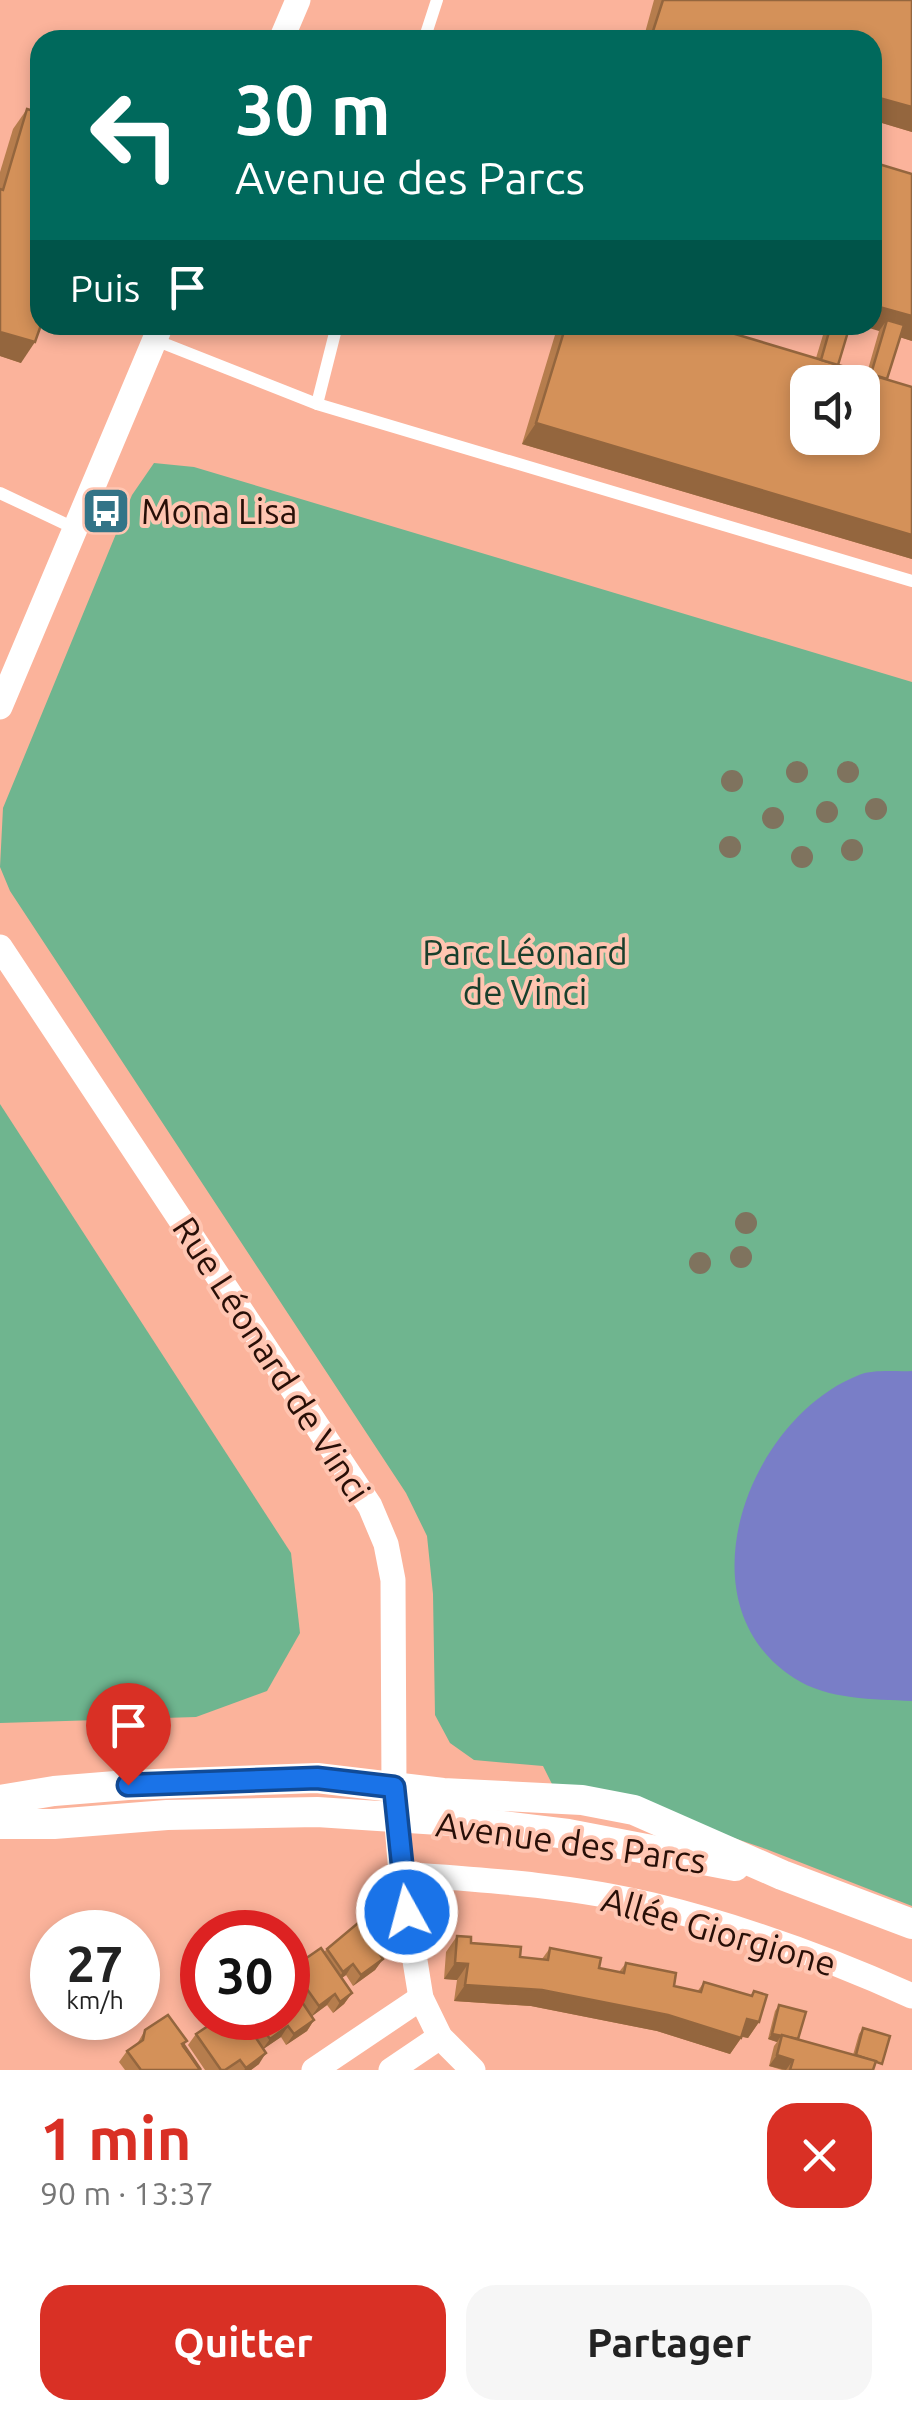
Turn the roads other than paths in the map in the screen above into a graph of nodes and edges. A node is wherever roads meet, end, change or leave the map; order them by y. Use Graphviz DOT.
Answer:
graph roads {
  1 [pos="298,0"];
  2 [pos="437,0"];
  3 [pos="285,30"];
  4 [pos="427,30"];
  5 [pos="157,335"];
  6 [pos="165,335"];
  7 [pos="334,335"];
  8 [pos="317,404"];
  9 [pos="0,493"];
  10 [pos="74,528"];
  11 [pos="912,581"];
  12 [pos="0,707"];
  13 [pos="0,947"];
  14 [pos="394,1787"];
  15 [pos="0,1800"];
  16 [pos="398,1819"];
  17 [pos="0,1824"];
  18 [pos="401,1874"];
  19 [pos="782,1875"];
  20 [pos="912,1924"];
  21 [pos="912,1996"];
  22 [pos="421,1998"];
  23 [pos="440,2037"];
  24 [pos="314,2070"];
  25 [pos="390,2070"];
  26 [pos="474,2070"];
  1 -- 3 [label="street"];
  2 -- 4 [label="lane"];
  5 -- 10 [label="street"];
  6 -- 8 [label="lane"];
  7 -- 8 [label="lane"];
  8 -- 11 [label="lane"];
  9 -- 10 [label="lane"];
  10 -- 12 [label="street"];
  13 -- 14 [label="street, Rue Léonard de Vinci"];
  14 -- 15 [label="street, Avenue des Parcs"];
  14 -- 16 [label="street, Rue Léonard de Vinci"];
  14 -- 19 [label="street, Avenue des Parcs"];
  16 -- 17 [label="street, Avenue des Parcs"];
  16 -- 18 [label="street, Rue Léonard de Vinci"];
  16 -- 19 [label="street, Avenue des Parcs"];
  18 -- 21 [label="street, Allée Giorgione"];
  18 -- 22 [label="street, Rue Léonard de Vinci"];
  19 -- 20 [label="street, Avenue des Parcs"];
  22 -- 23 [label="street, Rue Léonard de Vinci"];
  22 -- 24 [label="street"];
  23 -- 25 [label="street"];
  23 -- 26 [label="street, Rue Léonard de Vinci"];
}
